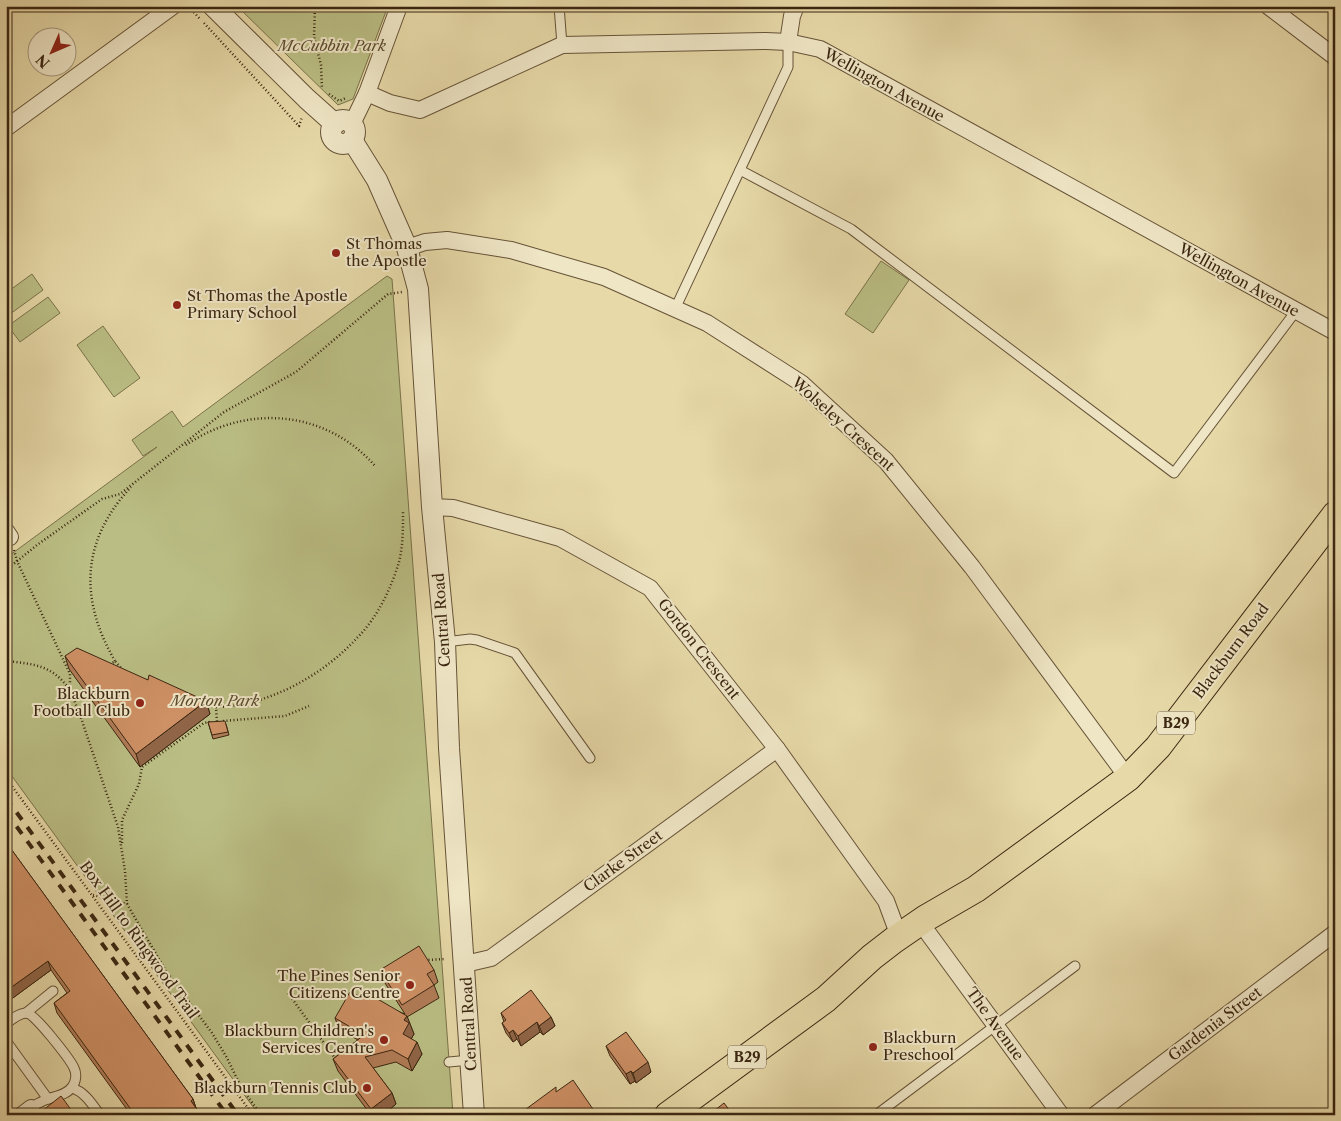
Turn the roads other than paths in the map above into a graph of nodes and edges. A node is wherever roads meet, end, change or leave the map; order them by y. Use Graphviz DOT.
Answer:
graph roads {
  1 [pos="172,6"];
  2 [pos="213,6"];
  3 [pos="400,6"];
  4 [pos="559,6"];
  5 [pos="796,6"];
  6 [pos="1268,6"];
  7 [pos="788,42"];
  8 [pos="562,45"];
  9 [pos="1335,57"];
  10 [pos="367,93"];
  11 [pos="6,128"];
  12 [pos="346,129"];
  13 [pos="740,170"];
  14 [pos="407,248"];
  15 [pos="675,309"];
  16 [pos="1296,311"];
  17 [pos="1335,332"];
  18 [pos="432,506"];
  19 [pos="1335,515"];
  20 [pos="445,642"];
  21 [pos="777,749"];
  22 [pos="590,758"];
  23 [pos="1128,778"];
  24 [pos="886,900"];
  25 [pos="915,928"];
  26 [pos="1335,933"];
  27 [pos="465,964"];
  28 [pos="1075,966"];
  29 [pos="53,991"];
  30 [pos="826,999"];
  31 [pos="26,1013"];
  32 [pos="6,1024"];
  33 [pos="996,1026"];
  34 [pos="6,1042"];
  35 [pos="471,1060"];
  36 [pos="449,1062"];
  37 [pos="72,1088"];
  38 [pos="48,1099"];
  39 [pos="26,1111"];
  40 [pos="100,1115"];
  41 [pos="474,1115"];
  42 [pos="668,1115"];
  43 [pos="876,1115"];
  44 [pos="1061,1115"];
  45 [pos="1095,1115"];
  1 -- 11 [label="street"];
  2 -- 12 [label="street, Central Road"];
  3 -- 10 [label="street"];
  4 -- 8 [label="lane"];
  5 -- 7 [label="street"];
  6 -- 9 [label="street"];
  7 -- 8 [label="street, Wellington Avenue"];
  7 -- 13 [label="lane"];
  7 -- 16 [label="street, Wellington Avenue"];
  8 -- 10 [label="street, Wellington Avenue"];
  10 -- 12 [label="street"];
  12 -- 14 [label="street, Central Road"];
  13 -- 15 [label="lane"];
  13 -- 16 [label="lane"];
  14 -- 15 [label="street, Wolseley Crescent"];
  14 -- 18 [label="street, Central Road"];
  15 -- 23 [label="street, Wolseley Crescent"];
  16 -- 17 [label="street, Wellington Avenue"];
  18 -- 20 [label="street, Central Road"];
  18 -- 21 [label="street, Gordon Crescent"];
  19 -- 23 [label="main road, Blackburn Road / B29"];
  20 -- 22 [label="lane"];
  20 -- 27 [label="street, Central Road"];
  21 -- 24 [label="street, Gordon Crescent"];
  21 -- 27 [label="street, Clarke Street"];
  23 -- 25 [label="main road, Blackburn Road / B29"];
  24 -- 25 [label="street, Gordon Crescent"];
  24 -- 25 [label="street, Gordon Crescent"];
  25 -- 30 [label="main road, Blackburn Road / B29"];
  25 -- 30 [label="main road, Blackburn Road / B29"];
  25 -- 33 [label="street, The Avenue"];
  26 -- 45 [label="street, Gardenia Street"];
  27 -- 35 [label="street, Central Road"];
  28 -- 33 [label="lane"];
  29 -- 31 [label="lane"];
  30 -- 42 [label="main road, Blackburn Road / B29"];
  31 -- 32 [label="lane"];
  31 -- 37 [label="lane"];
  33 -- 43 [label="lane"];
  33 -- 44 [label="street, The Avenue"];
  34 -- 38 [label="lane"];
  35 -- 36 [label="lane"];
  35 -- 41 [label="street, Central Road"];
  37 -- 38 [label="lane"];
  37 -- 40 [label="lane"];
  38 -- 39 [label="lane"];
}
